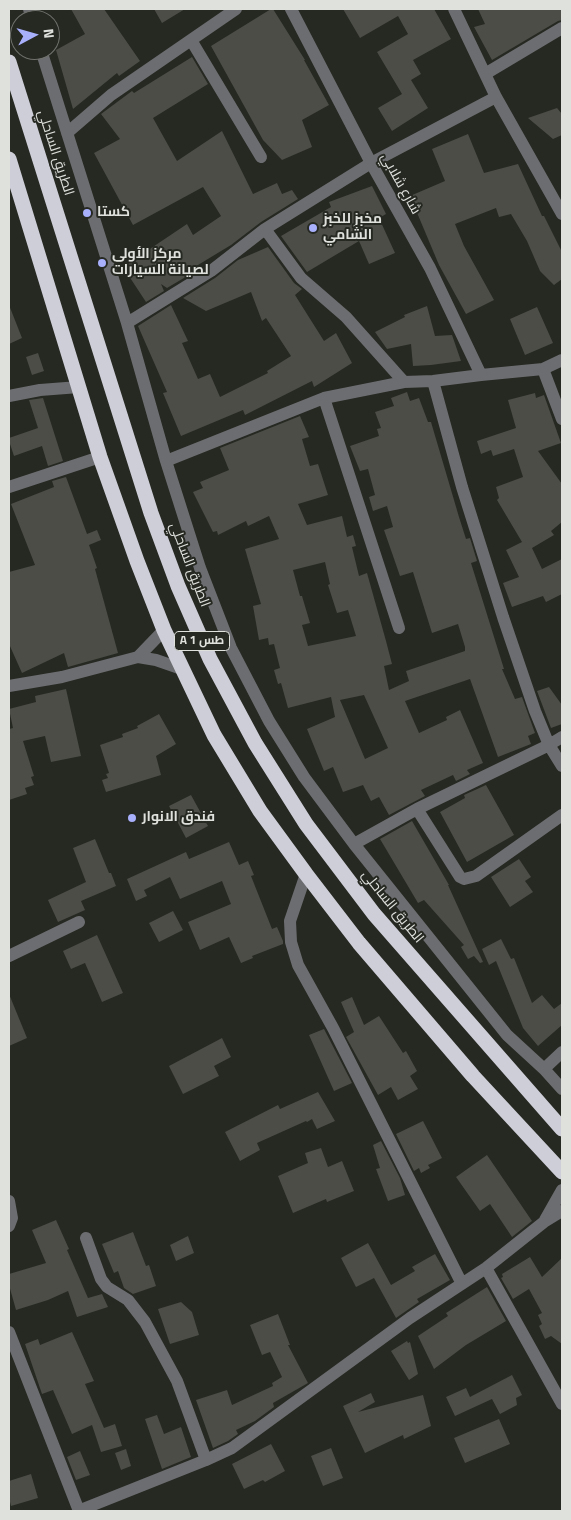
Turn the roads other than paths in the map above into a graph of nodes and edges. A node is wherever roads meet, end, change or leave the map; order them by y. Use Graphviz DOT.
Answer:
graph roads {
  1 [pos="236,9"];
  2 [pos="291,9"];
  3 [pos="454,9"];
  4 [pos="562,28"];
  5 [pos="191,40"];
  6 [pos="44,60"];
  7 [pos="9,62"];
  8 [pos="485,74"];
  9 [pos="496,97"];
  10 [pos="66,133"];
  11 [pos="261,157"];
  12 [pos="9,158"];
  13 [pos="371,163"];
  14 [pos="562,214"];
  15 [pos="265,229"];
  16 [pos="127,323"];
  17 [pos="562,360"];
  18 [pos="543,369"];
  19 [pos="481,374"];
  20 [pos="433,381"];
  21 [pos="404,382"];
  22 [pos="78,388"];
  23 [pos="9,396"];
  24 [pos="324,398"];
  25 [pos="562,419"];
  26 [pos="100,457"];
  27 [pos="166,461"];
  28 [pos="9,487"];
  29 [pos="399,628"];
  30 [pos="164,630"];
  31 [pos="138,657"];
  32 [pos="182,669"];
  33 [pos="9,686"];
  34 [pos="562,737"];
  35 [pos="549,745"];
  36 [pos="562,766"];
  37 [pos="417,809"];
  38 [pos="562,815"];
  39 [pos="354,844"];
  40 [pos="306,874"];
  41 [pos="79,922"];
  42 [pos="9,956"];
  43 [pos="562,1052"];
  44 [pos="544,1069"];
  45 [pos="562,1089"];
  46 [pos="562,1129"];
  47 [pos="562,1172"];
  48 [pos="562,1190"];
  49 [pos="9,1201"];
  50 [pos="562,1211"];
  51 [pos="544,1222"];
  52 [pos="9,1226"];
  53 [pos="86,1238"];
  54 [pos="486,1268"];
  55 [pos="462,1284"];
  56 [pos="9,1332"];
  57 [pos="562,1404"];
  58 [pos="206,1460"];
  59 [pos="79,1511"];
  1 -- 5 [label="street"];
  2 -- 13 [label="street, شارع شلابي"];
  3 -- 8 [label="street"];
  4 -- 8 [label="street"];
  5 -- 10 [label="street"];
  5 -- 11 [label="street"];
  6 -- 10 [label="street"];
  7 -- 46 [label="highway, الطريق الساحلي / A 1 طس"];
  8 -- 9 [label="street"];
  9 -- 13 [label="street"];
  9 -- 14 [label="street"];
  10 -- 16 [label="street"];
  12 -- 22 [label="highway, A 1 طس"];
  13 -- 15 [label="street"];
  13 -- 19 [label="street, شارع شلابي"];
  15 -- 16 [label="street"];
  15 -- 21 [label="street"];
  16 -- 27 [label="street"];
  17 -- 18 [label="street"];
  18 -- 19 [label="street"];
  18 -- 25 [label="street"];
  19 -- 20 [label="street"];
  20 -- 21 [label="street"];
  20 -- 35 [label="street"];
  21 -- 24 [label="street"];
  22 -- 23 [label="street"];
  22 -- 26 [label="highway, A 1 طس"];
  24 -- 27 [label="street"];
  24 -- 29 [label="street"];
  26 -- 28 [label="street"];
  26 -- 30 [label="highway, A 1 طس"];
  27 -- 39 [label="street"];
  30 -- 31 [label="street"];
  30 -- 32 [label="highway, A 1 طس"];
  31 -- 32 [label="street"];
  31 -- 33 [label="street"];
  32 -- 40 [label="highway, A 1 طس"];
  34 -- 35 [label="street"];
  35 -- 36 [label="street"];
  35 -- 37 [label="street"];
  37 -- 38 [label="street"];
  37 -- 39 [label="street"];
  39 -- 44 [label="street"];
  40 -- 47 [label="highway, A 1 طس"];
  40 -- 55 [label="street"];
  41 -- 42 [label="street"];
  43 -- 44 [label="street"];
  44 -- 45 [label="street"];
  48 -- 51 [label="street"];
  49 -- 52 [label="street"];
  50 -- 51 [label="street"];
  51 -- 54 [label="street"];
  53 -- 58 [label="street"];
  54 -- 55 [label="street"];
  54 -- 57 [label="street"];
  55 -- 58 [label="street"];
  56 -- 59 [label="street"];
  58 -- 59 [label="street"];
}
